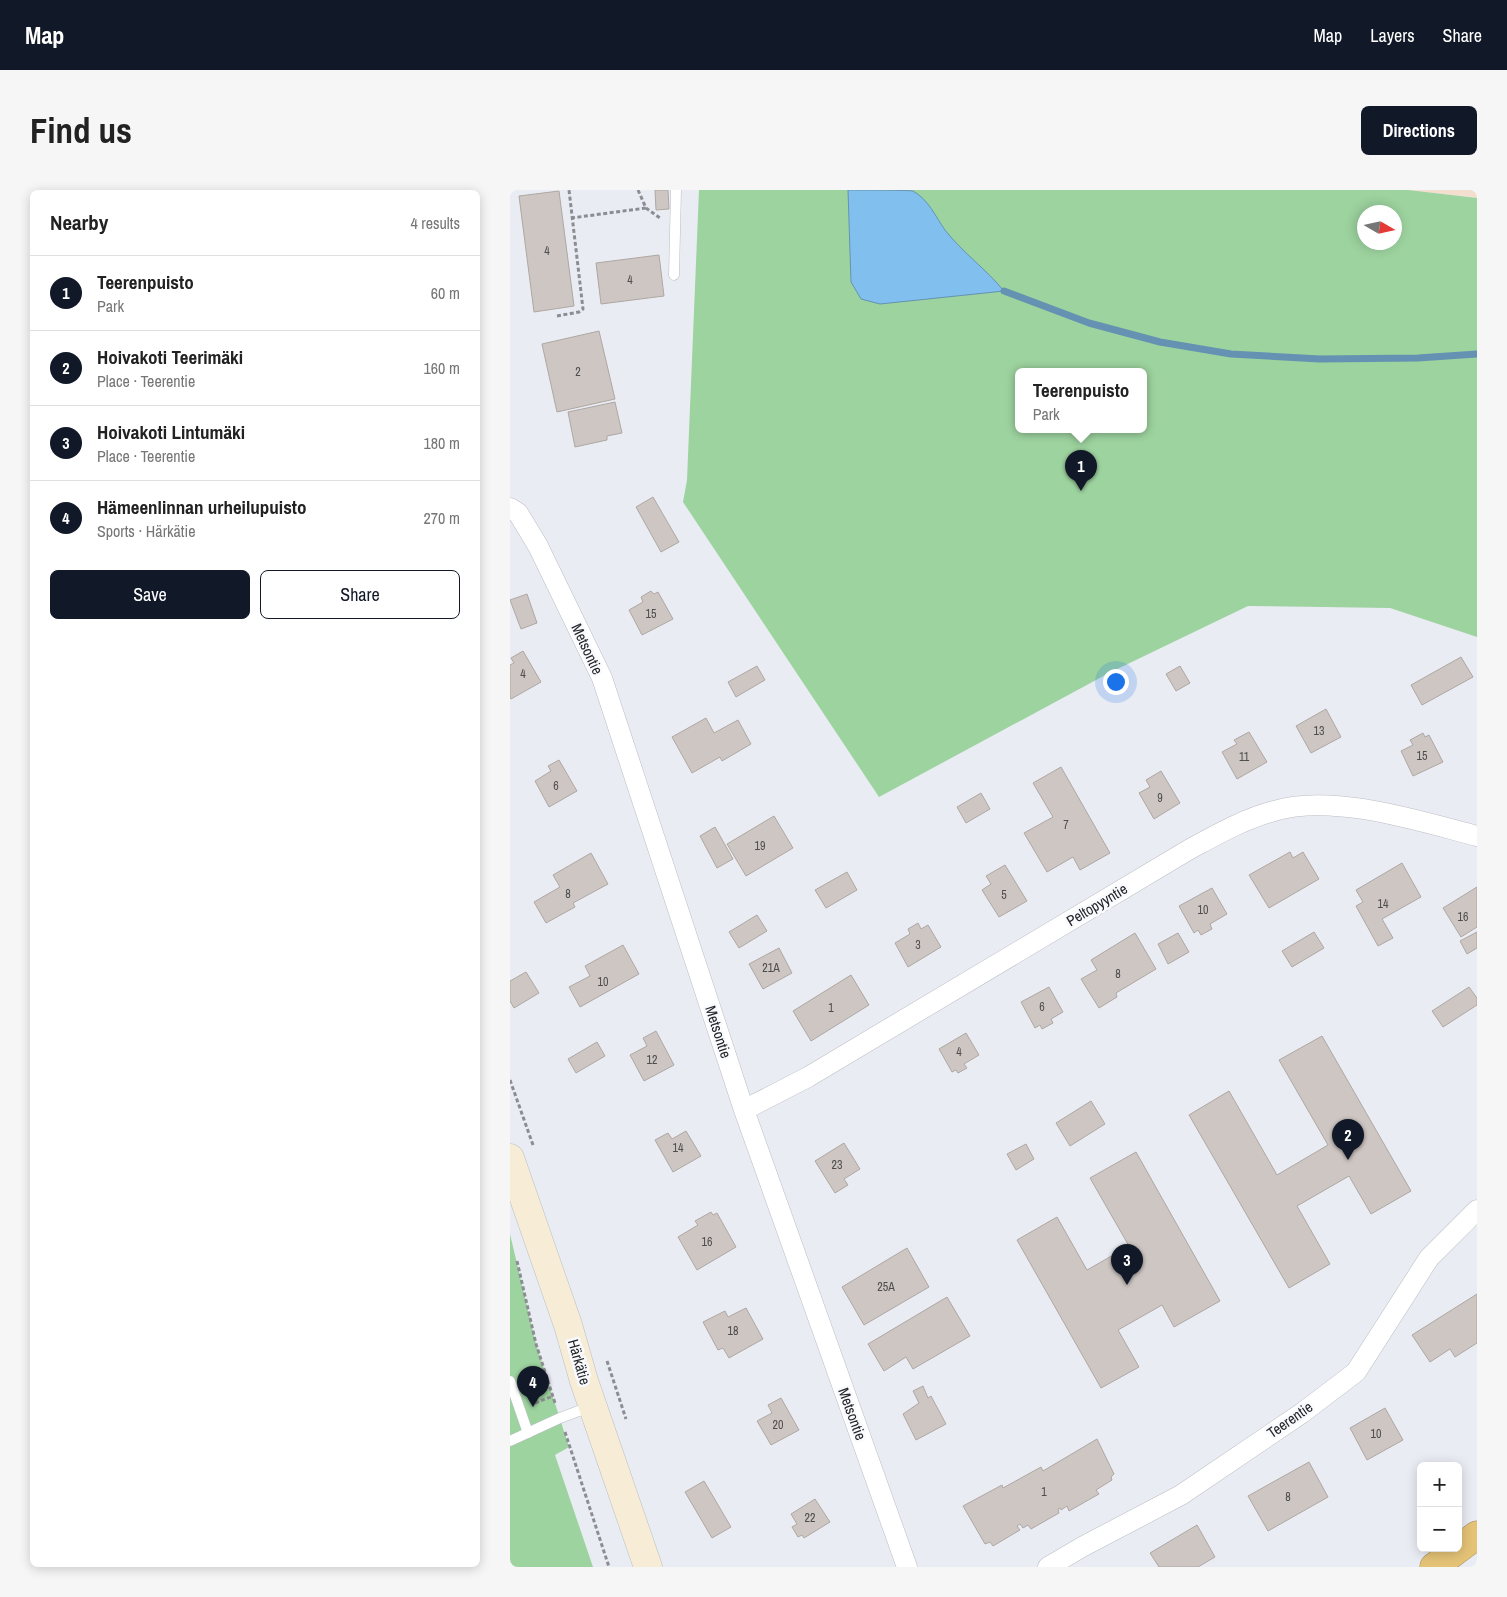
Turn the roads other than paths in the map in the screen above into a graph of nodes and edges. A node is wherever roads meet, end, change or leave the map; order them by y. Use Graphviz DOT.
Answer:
graph roads {
  1 [pos="676,190"];
  2 [pos="674,275"];
  3 [pos="510,508"];
  4 [pos="1477,836"];
  5 [pos="744,1110"];
  6 [pos="510,1158"];
  7 [pos="1477,1210"];
  8 [pos="510,1381"];
  9 [pos="592,1405"];
  10 [pos="528,1432"];
  11 [pos="510,1441"];
  12 [pos="1477,1535"];
  13 [pos="648,1567"];
  14 [pos="907,1567"];
  15 [pos="1048,1567"];
  16 [pos="1434,1567"];
  1 -- 2 [label="lane"];
  3 -- 5 [label="street, Metsontie"];
  4 -- 5 [label="street, Peltopyyntie"];
  5 -- 14 [label="street, Metsontie"];
  6 -- 9 [label="main road, Härkätie"];
  7 -- 15 [label="street, Teerentie"];
  8 -- 10 [label="lane"];
  9 -- 10 [label="lane"];
  9 -- 13 [label="main road, Härkätie"];
  10 -- 11 [label="lane"];
  12 -- 16 [label="highway"];
}
